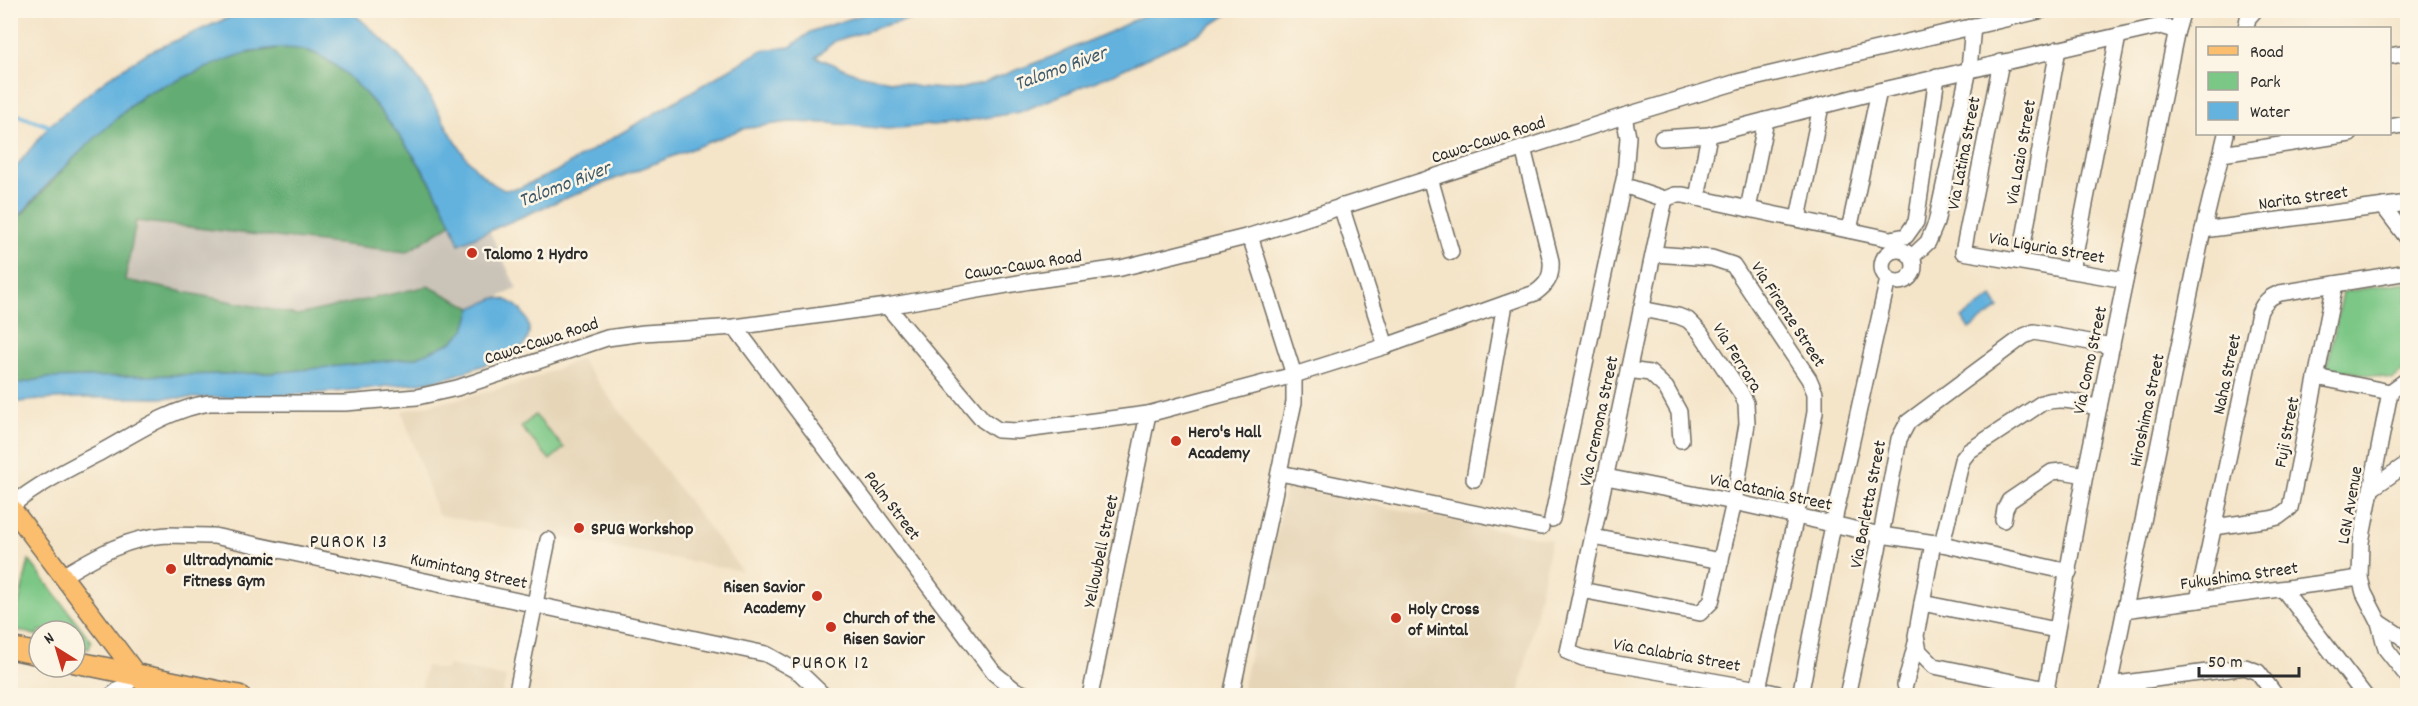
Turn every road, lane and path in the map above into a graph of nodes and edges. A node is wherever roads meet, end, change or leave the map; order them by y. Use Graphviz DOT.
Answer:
graph roads {
  1 [pos="2043,10"];
  2 [pos="2183,10"];
  3 [pos="2005,15"];
  4 [pos="1973,26"];
  5 [pos="2174,32"];
  6 [pos="2118,36"];
  7 [pos="2058,49"];
  8 [pos="2408,53"];
  9 [pos="2391,56"];
  10 [pos="2001,62"];
  11 [pos="1969,69"];
  12 [pos="1937,77"];
  13 [pos="1878,91"];
  14 [pos="1821,106"];
  15 [pos="1624,116"];
  16 [pos="1766,120"];
  17 [pos="2408,124"];
  18 [pos="2391,127"];
  19 [pos="1709,135"];
  20 [pos="2226,135"];
  21 [pos="2344,135"];
  22 [pos="1662,138"];
  23 [pos="1523,148"];
  24 [pos="2222,154"];
  25 [pos="1430,178"];
  26 [pos="1632,188"];
  27 [pos="1697,198"];
  28 [pos="1665,199"];
  29 [pos="2408,203"];
  30 [pos="1341,206"];
  31 [pos="2383,206"];
  32 [pos="1748,209"];
  33 [pos="1798,219"];
  34 [pos="1849,230"];
  35 [pos="2204,230"];
  36 [pos="1250,236"];
  37 [pos="2408,239"];
  38 [pos="1451,252"];
  39 [pos="1963,252"];
  40 [pos="1654,254"];
  41 [pos="1912,257"];
  42 [pos="2020,261"];
  43 [pos="2072,270"];
  44 [pos="2408,272"];
  45 [pos="1888,279"];
  46 [pos="2125,280"];
  47 [pos="2335,284"];
  48 [pos="1505,304"];
  49 [pos="887,306"];
  50 [pos="1641,309"];
  51 [pos="735,327"];
  52 [pos="1386,346"];
  53 [pos="2112,346"];
  54 [pos="1628,370"];
  55 [pos="1294,375"];
  56 [pos="2316,377"];
  57 [pos="2408,379"];
  58 [pos="2391,392"];
  59 [pos="2099,408"];
  60 [pos="1148,414"];
  61 [pos="1681,440"];
  62 [pos="2408,463"];
  63 [pos="1280,473"];
  64 [pos="2085,475"];
  65 [pos="1606,477"];
  66 [pos="1474,479"];
  67 [pos="2371,489"];
  68 [pos="1734,502"];
  69 [pos="11,506"];
  70 [pos="1796,516"];
  71 [pos="2003,520"];
  72 [pos="1833,525"];
  73 [pos="2214,527"];
  74 [pos="1881,535"];
  75 [pos="1593,537"];
  76 [pos="548,540"];
  77 [pos="1938,543"];
  78 [pos="1721,561"];
  79 [pos="2069,572"];
  80 [pos="64,575"];
  81 [pos="2360,578"];
  82 [pos="2283,588"];
  83 [pos="1581,590"];
  84 [pos="2198,600"];
  85 [pos="1922,603"];
  86 [pos="535,604"];
  87 [pos="2124,610"];
  88 [pos="2379,622"];
  89 [pos="2056,630"];
  90 [pos="1916,643"];
  91 [pos="2408,644"];
  92 [pos="10,648"];
  93 [pos="27,652"];
  94 [pos="1568,652"];
  95 [pos="87,664"];
  96 [pos="138,675"];
  97 [pos="2408,676"];
  98 [pos="1905,685"];
  99 [pos="1758,688"];
  100 [pos="2108,690"];
  101 [pos="1007,691"];
  102 [pos="1847,692"];
  103 [pos="2046,692"];
  104 [pos="1779,694"];
  105 [pos="111,696"];
  106 [pos="153,696"];
  107 [pos="238,696"];
  108 [pos="516,696"];
  109 [pos="824,696"];
  110 [pos="1029,696"];
  111 [pos="1090,696"];
  112 [pos="1231,696"];
  113 [pos="1800,696"];
  114 [pos="2276,696"];
  115 [pos="2365,696"];
  1 -- 3 [label="street, Cawa-Cawa Road"];
  2 -- 5 [label="street, Via Como Street"];
  3 -- 4 [label="street, Cawa-Cawa Road"];
  4 -- 11 [label="street"];
  4 -- 15 [label="street, Cawa-Cawa Road"];
  5 -- 6 [label="street"];
  5 -- 46 [label="street, Via Como Street"];
  6 -- 7 [label="street"];
  6 -- 43 [label="street"];
  7 -- 10 [label="street"];
  7 -- 42 [label="street, Via Lazio Street"];
  8 -- 9 [label="street"];
  10 -- 11 [label="street"];
  10 -- 39 [label="street, Via Latina Street"];
  11 -- 12 [label="street"];
  11 -- 41 [label="street"];
  12 -- 13 [label="street"];
  12 -- 34 [label="street"];
  13 -- 14 [label="street"];
  13 -- 34 [label="street"];
  14 -- 16 [label="street"];
  14 -- 33 [label="street"];
  15 -- 23 [label="street, Cawa-Cawa Road"];
  15 -- 63 [label="street"];
  16 -- 19 [label="street"];
  16 -- 32 [label="street"];
  17 -- 18 [label="street"];
  19 -- 22 [label="street"];
  19 -- 27 [label="street"];
  20 -- 24 [label="street, Hiroshima Street"];
  21 -- 24 [label="street"];
  23 -- 25 [label="street, Cawa-Cawa Road"];
  23 -- 48 [label="street"];
  24 -- 35 [label="street, Hiroshima Street"];
  25 -- 30 [label="street, Cawa-Cawa Road"];
  25 -- 38 [label="street"];
  26 -- 28 [label="street"];
  27 -- 28 [label="street"];
  27 -- 32 [label="street"];
  28 -- 40 [label="street, Via Cremona Street"];
  29 -- 31 [label="street, Narita Street"];
  30 -- 36 [label="street, Cawa-Cawa Road"];
  30 -- 52 [label="street"];
  31 -- 35 [label="street, Narita Street"];
  31 -- 37 [label="street"];
  32 -- 33 [label="street"];
  33 -- 34 [label="street"];
  35 -- 87 [label="street, Hiroshima Street"];
  36 -- 49 [label="street, Cawa-Cawa Road"];
  36 -- 55 [label="street"];
  39 -- 42 [label="street, Via Liguria Street"];
  40 -- 50 [label="street, Via Cremona Street"];
  40 -- 70 [label="street, Via Firenze Street"];
  41 -- 45 [label="street"];
  41 -- 45 [label="street"];
  42 -- 43 [label="street, Via Liguria Street"];
  43 -- 46 [label="street, Via Liguria Street"];
  44 -- 47 [label="street, Naha Street"];
  45 -- 72 [label="street"];
  46 -- 53 [label="street, Via Como Street"];
  47 -- 56 [label="street, Fuji Street"];
  47 -- 73 [label="street, Naha Street"];
  48 -- 52 [label="street"];
  48 -- 66 [label="street"];
  49 -- 51 [label="street, Cawa-Cawa Road"];
  49 -- 60 [label="street"];
  50 -- 54 [label="street, Via Cremona Street"];
  50 -- 68 [label="street, Via Ferrara"];
  51 -- 69 [label="street, Cawa-Cawa Road"];
  51 -- 101 [label="street, Palm Street"];
  52 -- 55 [label="street"];
  53 -- 59 [label="street, Via Como Street"];
  53 -- 74 [label="street, Via Barletta Street"];
  54 -- 61 [label="street"];
  54 -- 65 [label="street, Via Cremona Street"];
  55 -- 60 [label="street"];
  55 -- 63 [label="street"];
  56 -- 58 [label="street"];
  56 -- 73 [label="street, Fuji Street"];
  57 -- 58 [label="street"];
  58 -- 67 [label="street, LGN Avenue"];
  59 -- 64 [label="street, Via Como Street"];
  59 -- 77 [label="street"];
  60 -- 111 [label="street, Yellowbell Street"];
  62 -- 67 [label="street"];
  63 -- 112 [label="street"];
  64 -- 71 [label="street"];
  64 -- 79 [label="street, Via Como Street"];
  65 -- 68 [label="street, Via Catania Street"];
  65 -- 75 [label="street, Via Cremona Street"];
  67 -- 81 [label="street, LGN Avenue"];
  68 -- 70 [label="street, Via Catania Street"];
  68 -- 78 [label="street, Via Ferrara"];
  69 -- 80 [label="main road"];
  70 -- 72 [label="street, Via Catania Street"];
  70 -- 99 [label="street"];
  72 -- 74 [label="street, Via Catania Street"];
  72 -- 113 [label="street"];
  73 -- 84 [label="street, Naha Street"];
  74 -- 77 [label="street, Via Catania Street"];
  74 -- 102 [label="street, Via Barletta Street"];
  75 -- 78 [label="street"];
  75 -- 83 [label="street, Via Cremona Street"];
  76 -- 86 [label="street"];
  77 -- 79 [label="street, Via Catania Street"];
  77 -- 85 [label="street"];
  78 -- 83 [label="street, Via Ferrara"];
  79 -- 89 [label="street, Via Como Street"];
  80 -- 86 [label="street, Kumintang Street"];
  80 -- 96 [label="main road"];
  81 -- 82 [label="street, Fukushima Street"];
  81 -- 88 [label="street, LGN Avenue"];
  82 -- 84 [label="street, Fukushima Street"];
  82 -- 115 [label="street"];
  83 -- 94 [label="street, Via Cremona Street"];
  84 -- 87 [label="street, Fukushima Street"];
  85 -- 89 [label="street"];
  85 -- 90 [label="street"];
  86 -- 108 [label="street"];
  86 -- 109 [label="street, Kumintang Street"];
  87 -- 100 [label="street, Hiroshima Street"];
  88 -- 91 [label="street, LGN Avenue"];
  88 -- 97 [label="street, LGN Avenue"];
  89 -- 103 [label="street, Via Como Street"];
  90 -- 98 [label="street"];
  90 -- 103 [label="street"];
  92 -- 93 [label="highway"];
  94 -- 99 [label="street, Via Calabria Street"];
  95 -- 96 [label="highway"];
  96 -- 105 [label="street"];
  96 -- 106 [label="main road"];
  96 -- 107 [label="highway"];
  99 -- 104 [label="street, Via Calabria Street"];
  100 -- 114 [label="street"];
  101 -- 110 [label="street, Palm Street"];
}
